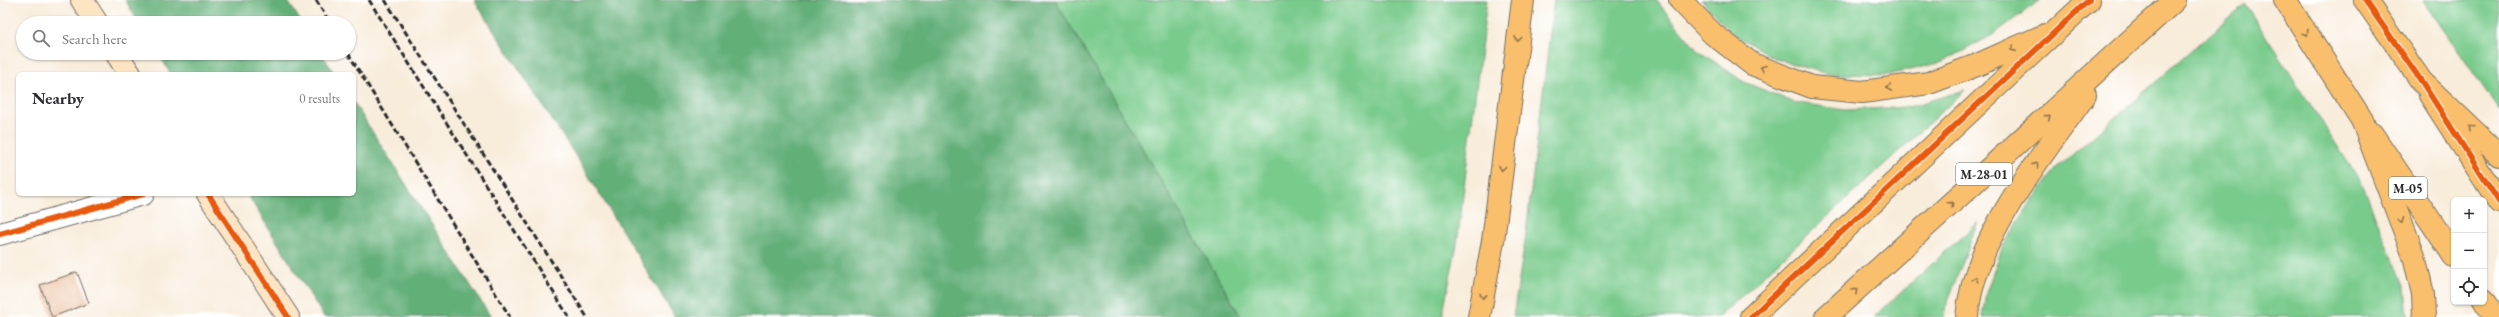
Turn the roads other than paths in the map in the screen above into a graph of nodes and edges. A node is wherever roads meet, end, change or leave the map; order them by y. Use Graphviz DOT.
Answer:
graph roads {
  1 [pos="82,0"];
  2 [pos="1523,0"];
  3 [pos="1680,0"];
  4 [pos="2089,0"];
  5 [pos="2175,0"];
  6 [pos="2285,0"];
  7 [pos="2366,0"];
  8 [pos="92,16"];
  9 [pos="2061,28"];
  10 [pos="121,60"];
  11 [pos="2106,64"];
  12 [pos="129,72"];
  13 [pos="2422,82"];
  14 [pos="2362,120"];
  15 [pos="2499,155"];
  16 [pos="135,196"];
  17 [pos="209,196"];
  18 [pos="2499,202"];
  19 [pos="0,234"];
  20 [pos="2451,252"];
  21 [pos="2487,305"];
  22 [pos="288,317"];
  23 [pos="1479,317"];
  24 [pos="1751,317"];
  25 [pos="1826,317"];
  26 [pos="1967,317"];
  27 [pos="2424,317"];
  28 [pos="2495,317"];
  1 -- 8 [label="street"];
  2 -- 23 [label="main road, one-way"];
  9 -- 3 [label="main road, one-way"];
  4 -- 9 [label="main road"];
  5 -- 11 [label="main road, М-28-01"];
  6 -- 14 [label="main road, М-05, one-way"];
  7 -- 13 [label="main road"];
  9 -- 24 [label="main road"];
  10 -- 12 [label="street"];
  25 -- 11 [label="main road, М-28-01, one-way"];
  26 -- 11 [label="main road, one-way"];
  15 -- 13 [label="main road, one-way"];
  13 -- 18 [label="main road"];
  14 -- 20 [label="main road, М-05"];
  14 -- 27 [label="main road, one-way"];
  16 -- 19 [label="street"];
  17 -- 22 [label="street"];
  21 -- 28 [label="main road"];
}
